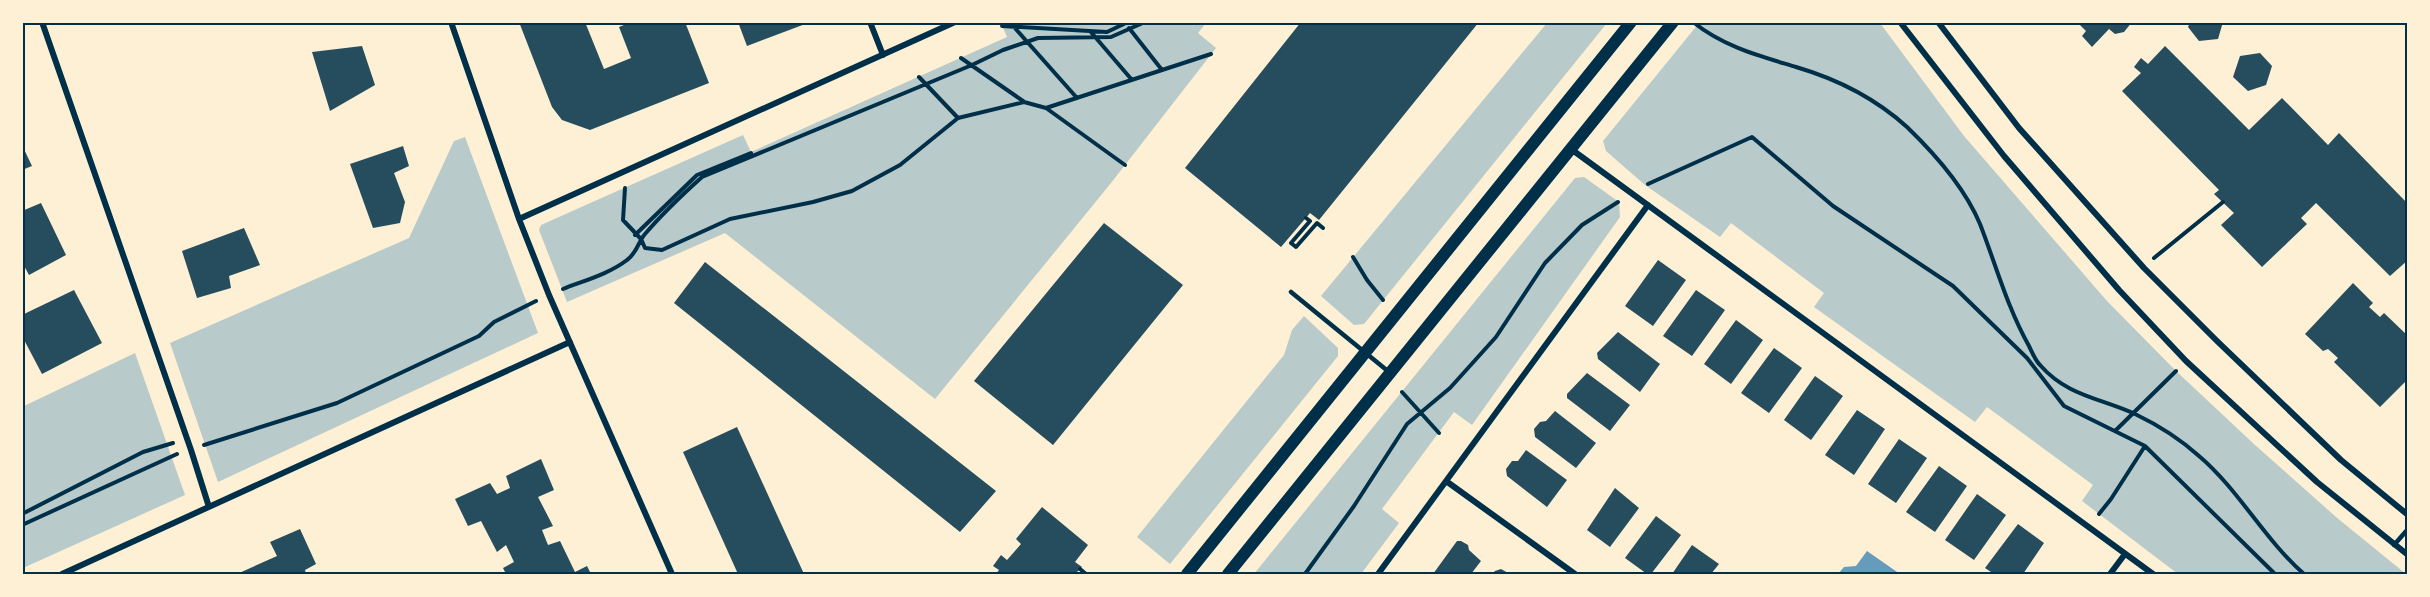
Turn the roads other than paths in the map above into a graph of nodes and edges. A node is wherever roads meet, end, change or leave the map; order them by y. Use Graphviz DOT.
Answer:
graph roads {
  1 [pos="42,22"];
  2 [pos="451,22"];
  3 [pos="870,22"];
  4 [pos="955,22"];
  5 [pos="1631,22"];
  6 [pos="1673,22"];
  7 [pos="1900,22"];
  8 [pos="1938,22"];
  9 [pos="883,55"];
  10 [pos="1571,149"];
  11 [pos="1648,205"];
  12 [pos="519,219"];
  13 [pos="1290,292"];
  14 [pos="570,342"];
  15 [pos="1366,353"];
  16 [pos="1391,374"];
  17 [pos="1446,481"];
  18 [pos="209,507"];
  19 [pos="2408,514"];
  20 [pos="2408,529"];
  21 [pos="2394,545"];
  22 [pos="2125,554"];
  23 [pos="2408,555"];
  24 [pos="62,574"];
  25 [pos="672,574"];
  26 [pos="1187,574"];
  27 [pos="1228,574"];
  28 [pos="1378,574"];
  29 [pos="1575,574"];
  30 [pos="2110,574"];
  31 [pos="2153,574"];
  1 -- 18 [label="street"];
  2 -- 12 [label="street"];
  3 -- 9 [label="street"];
  4 -- 9 [label="street"];
  5 -- 15 [label="main road"];
  6 -- 10 [label="main road"];
  7 -- 21 [label="street"];
  8 -- 19 [label="street"];
  9 -- 12 [label="street"];
  10 -- 11 [label="street"];
  10 -- 16 [label="main road"];
  11 -- 17 [label="street"];
  11 -- 22 [label="street"];
  12 -- 14 [label="street"];
  13 -- 15 [label="lane"];
  14 -- 18 [label="street"];
  14 -- 25 [label="street"];
  15 -- 16 [label="lane"];
  15 -- 26 [label="main road"];
  16 -- 27 [label="main road"];
  17 -- 28 [label="street"];
  17 -- 29 [label="street"];
  18 -- 24 [label="street"];
  20 -- 21 [label="lane"];
  21 -- 23 [label="street"];
  22 -- 30 [label="street"];
  22 -- 31 [label="street"];
}
